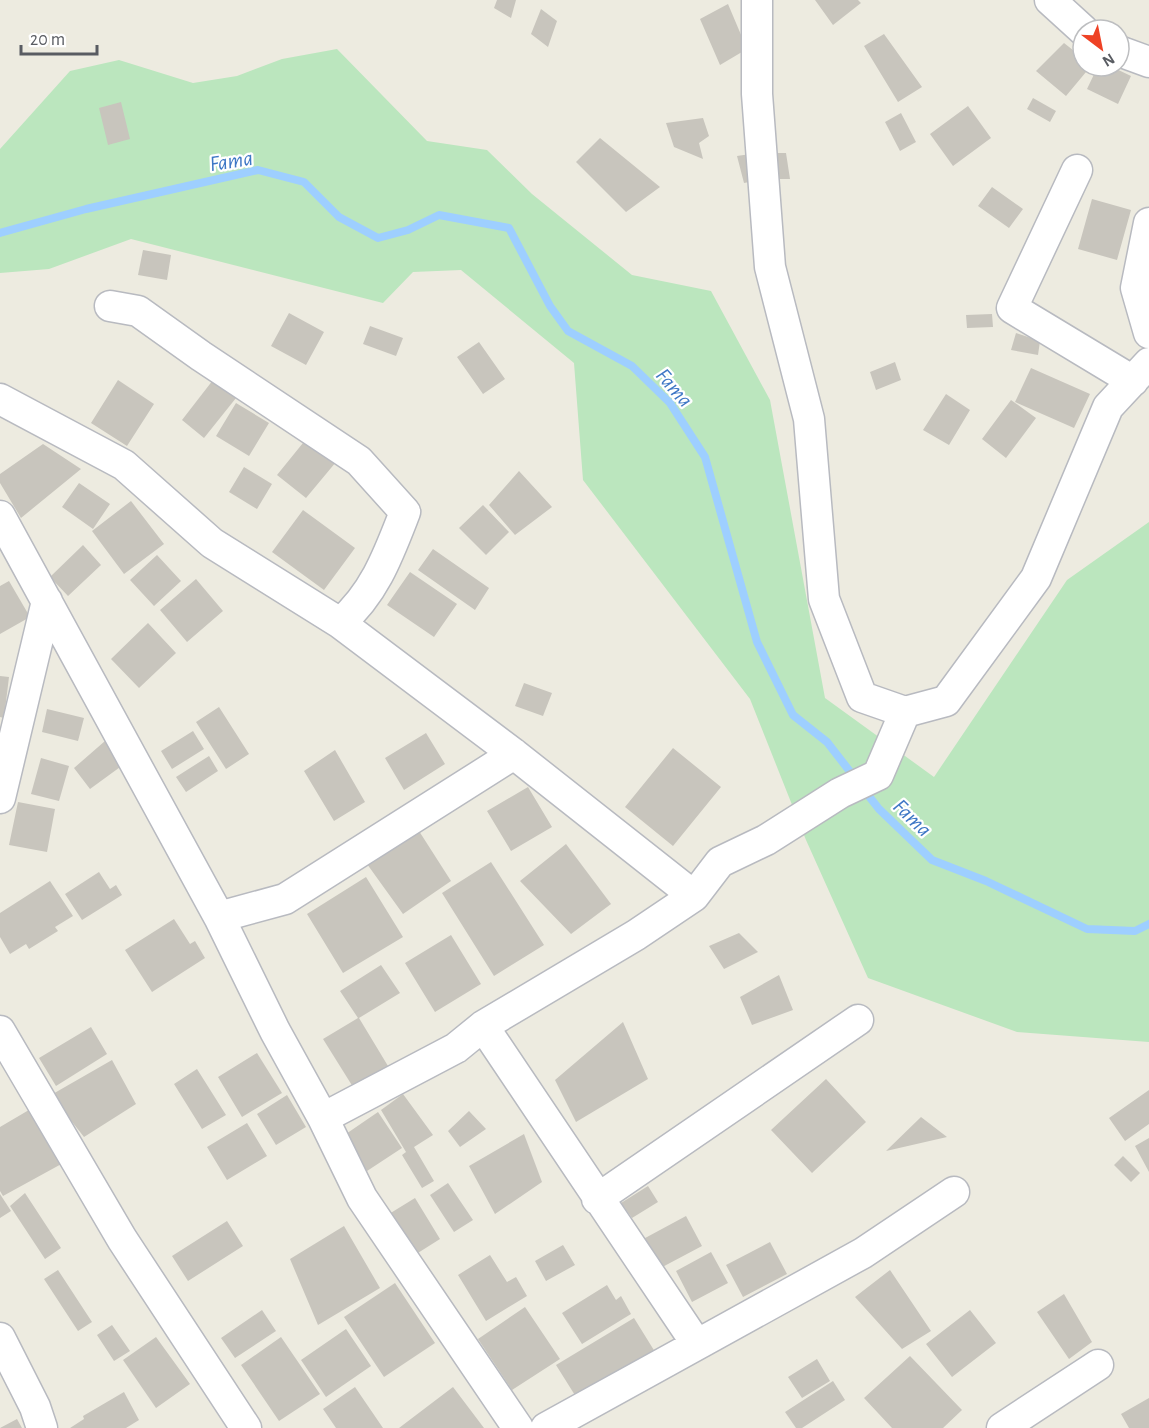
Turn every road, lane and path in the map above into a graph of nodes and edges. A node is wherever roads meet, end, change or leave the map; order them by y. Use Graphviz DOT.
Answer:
graph roads {
  1 [pos="757,0"];
  2 [pos="1050,0"];
  3 [pos="1071,19"];
  4 [pos="1131,55"];
  5 [pos="1149,62"];
  6 [pos="1077,170"];
  7 [pos="1149,223"];
  8 [pos="110,306"];
  9 [pos="1149,333"];
  10 [pos="1141,372"];
  11 [pos="0,399"];
  12 [pos="0,516"];
  13 [pos="47,601"];
  14 [pos="340,623"];
  15 [pos="905,712"];
  16 [pos="514,753"];
  17 [pos="0,798"];
  18 [pos="694,896"];
  19 [pos="219,917"];
  20 [pos="858,1020"];
  21 [pos="483,1026"];
  22 [pos="0,1031"];
  23 [pos="323,1118"];
  24 [pos="954,1192"];
  25 [pos="597,1199"];
  26 [pos="0,1338"];
  27 [pos="696,1343"];
  28 [pos="1098,1365"];
  29 [pos="42,1428"];
  30 [pos="246,1428"];
  31 [pos="518,1428"];
  32 [pos="546,1428"];
  33 [pos="1002,1428"];
  1 -- 15 [label="street"];
  2 -- 3 [label="street"];
  4 -- 5 [label="street"];
  6 -- 10 [label="street"];
  7 -- 9 [label="street"];
  8 -- 14 [label="street"];
  10 -- 15 [label="street"];
  11 -- 14 [label="street"];
  12 -- 13 [label="street"];
  13 -- 17 [label="street"];
  13 -- 19 [label="street"];
  14 -- 16 [label="street"];
  15 -- 18 [label="street"];
  16 -- 18 [label="street"];
  16 -- 19 [label="street"];
  18 -- 21 [label="street"];
  19 -- 23 [label="street"];
  20 -- 25 [label="street"];
  21 -- 23 [label="street"];
  21 -- 25 [label="street"];
  22 -- 30 [label="street"];
  23 -- 31 [label="street"];
  24 -- 27 [label="street"];
  25 -- 27 [label="street"];
  26 -- 29 [label="street"];
  27 -- 32 [label="street"];
  28 -- 33 [label="street"];
}
